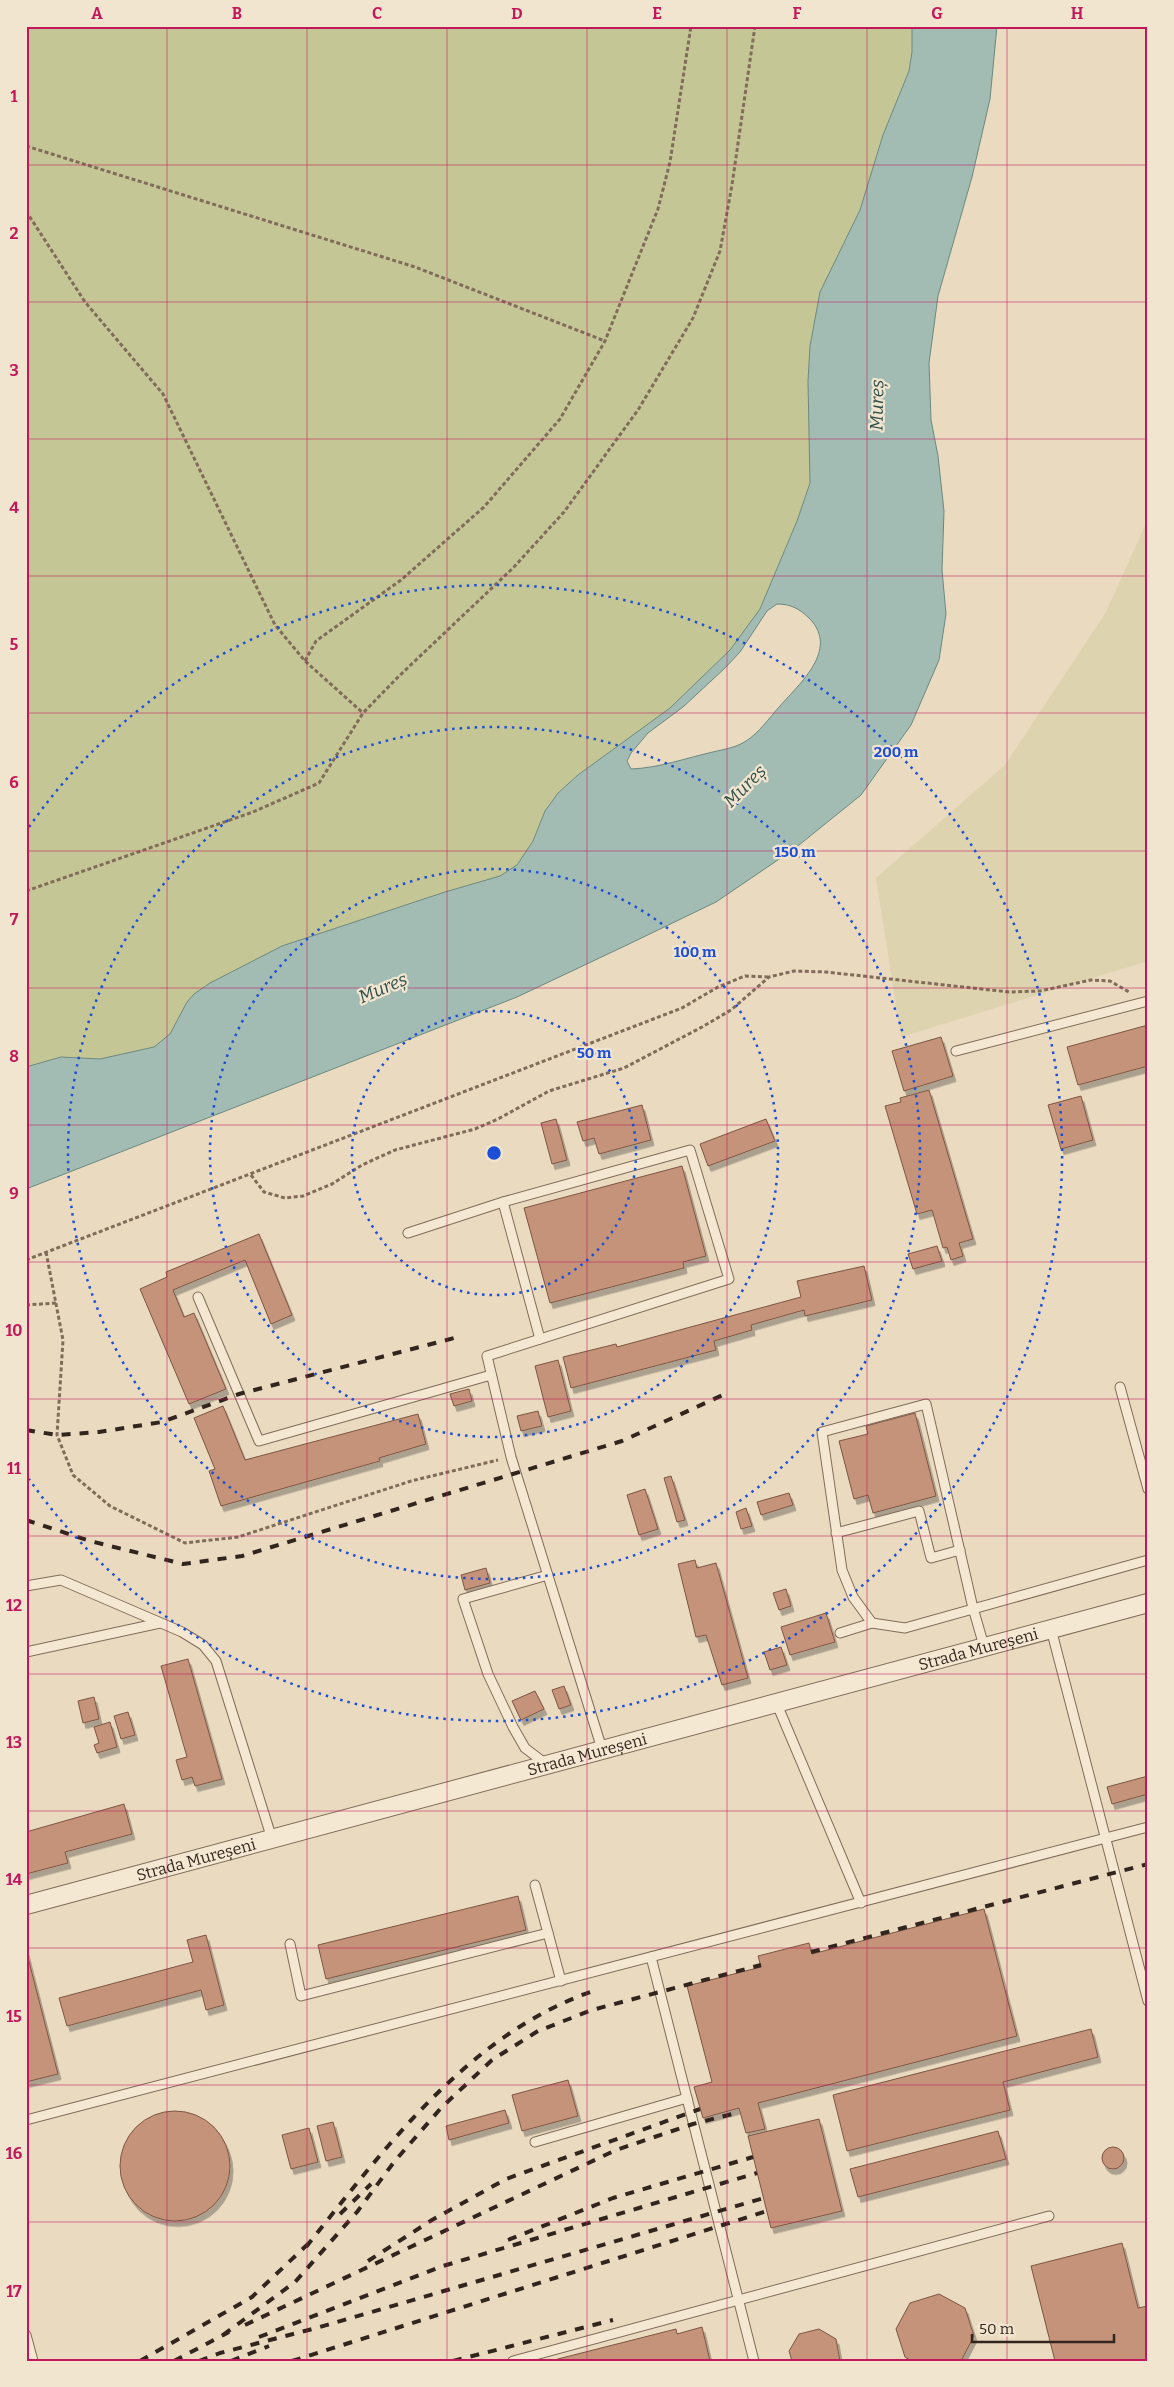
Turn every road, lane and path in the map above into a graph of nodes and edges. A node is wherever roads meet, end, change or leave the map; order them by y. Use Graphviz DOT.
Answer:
graph roads {
  1 [pos="691,26"];
  2 [pos="755,26"];
  3 [pos="26,146"];
  4 [pos="26,212"];
  5 [pos="605,341"];
  6 [pos="305,660"];
  7 [pos="363,714"];
  8 [pos="26,891"];
  9 [pos="769,977"];
  10 [pos="1144,1002"];
  11 [pos="956,1051"];
  12 [pos="251,1175"];
  13 [pos="503,1202"];
  14 [pos="408,1233"];
  15 [pos="46,1252"];
  16 [pos="26,1260"];
  17 [pos="198,1297"];
  18 [pos="56,1303"];
  19 [pos="26,1305"];
  20 [pos="540,1339"];
  21 [pos="491,1375"];
  22 [pos="1120,1387"];
  23 [pos="511,1457"];
  24 [pos="1148,1489"];
  25 [pos="836,1533"];
  26 [pos="960,1550"];
  27 [pos="1148,1560"];
  28 [pos="548,1575"];
  29 [pos="26,1586"];
  30 [pos="1148,1603"];
  31 [pos="973,1608"];
  32 [pos="161,1623"];
  33 [pos="872,1623"];
  34 [pos="1051,1629"];
  35 [pos="840,1633"];
  36 [pos="984,1646"];
  37 [pos="26,1652"];
  38 [pos="776,1702"];
  39 [pos="602,1749"];
  40 [pos="546,1764"];
  41 [pos="1148,1827"];
  42 [pos="272,1839"];
  43 [pos="1106,1839"];
  44 [pos="535,1885"];
  45 [pos="862,1903"];
  46 [pos="26,1905"];
  47 [pos="548,1934"];
  48 [pos="290,1944"];
  49 [pos="651,1957"];
  50 [pos="561,1981"];
  51 [pos="1148,2001"];
  52 [pos="687,2098"];
  53 [pos="26,2120"];
  54 [pos="535,2142"];
  55 [pos="1049,2216"];
  56 [pos="738,2301"];
  57 [pos="26,2335"];
  58 [pos="33,2361"];
  59 [pos="513,2361"];
  60 [pos="754,2361"];
  1 -- 5 [label="path"];
  2 -- 7 [label="path"];
  3 -- 5 [label="path"];
  4 -- 6 [label="path"];
  5 -- 6 [label="path"];
  6 -- 7 [label="path"];
  7 -- 8 [label="path"];
  9 -- 10 [label="path"];
  9 -- 12 [label="path"];
  9 -- 12 [label="path"];
  10 -- 11 [label="lane"];
  12 -- 15 [label="path"];
  13 -- 14 [label="lane"];
  13 -- 20 [label="lane"];
  13 -- 20 [label="lane"];
  15 -- 16 [label="path"];
  15 -- 18 [label="path"];
  17 -- 21 [label="lane"];
  18 -- 19 [label="path"];
  18 -- 23 [label="path"];
  20 -- 21 [label="lane"];
  21 -- 23 [label="lane"];
  22 -- 24 [label="lane"];
  23 -- 28 [label="lane"];
  25 -- 26 [label="lane"];
  25 -- 26 [label="lane"];
  25 -- 33 [label="lane"];
  26 -- 31 [label="lane"];
  27 -- 31 [label="lane"];
  28 -- 39 [label="lane"];
  28 -- 40 [label="lane"];
  29 -- 32 [label="lane"];
  30 -- 34 [label="street, Strada Mureșeni"];
  31 -- 33 [label="lane"];
  31 -- 36 [label="lane"];
  32 -- 37 [label="lane"];
  32 -- 42 [label="lane"];
  33 -- 35 [label="lane"];
  34 -- 36 [label="street, Strada Mureșeni"];
  34 -- 43 [label="lane"];
  36 -- 38 [label="street, Strada Mureșeni"];
  38 -- 39 [label="street, Strada Mureșeni"];
  38 -- 45 [label="lane"];
  39 -- 40 [label="street, Strada Mureșeni"];
  40 -- 42 [label="street, Strada Mureșeni"];
  41 -- 43 [label="lane"];
  42 -- 46 [label="street, Strada Mureșeni"];
  43 -- 45 [label="lane"];
  43 -- 51 [label="lane"];
  44 -- 47 [label="lane"];
  45 -- 49 [label="lane"];
  47 -- 48 [label="lane"];
  47 -- 50 [label="lane"];
  49 -- 50 [label="lane"];
  49 -- 52 [label="lane"];
  50 -- 53 [label="lane"];
  52 -- 54 [label="lane"];
  52 -- 56 [label="lane"];
  55 -- 56 [label="lane"];
  56 -- 59 [label="lane"];
  56 -- 60 [label="lane"];
  57 -- 58 [label="lane"];
}
